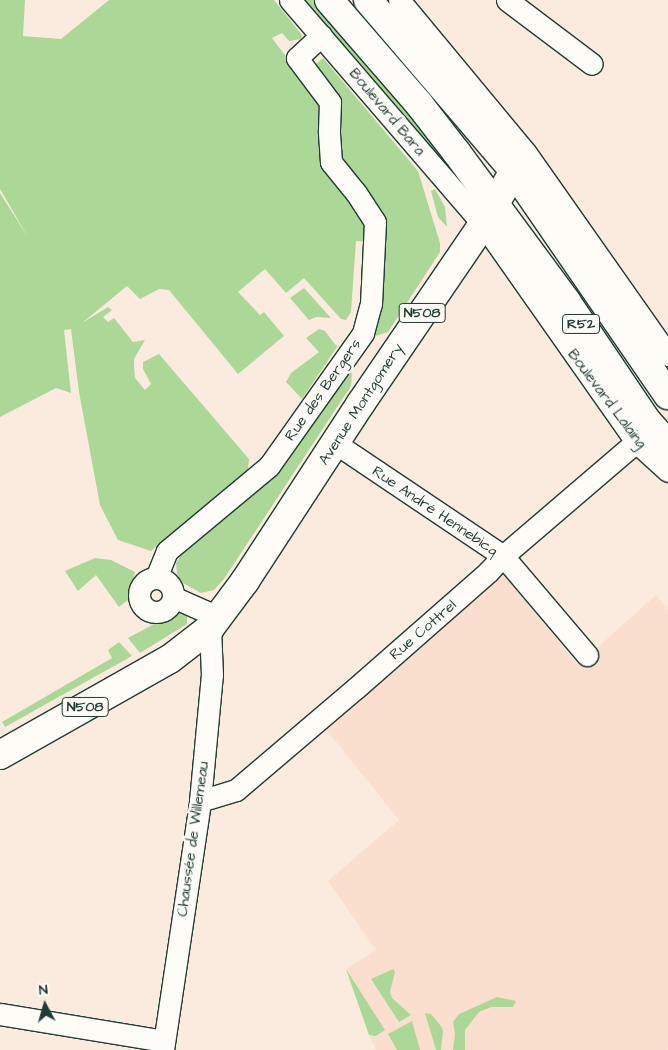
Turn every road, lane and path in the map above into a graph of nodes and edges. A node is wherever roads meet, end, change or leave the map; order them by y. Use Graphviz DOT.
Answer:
graph roads {
  1 [pos="290,0"];
  2 [pos="329,0"];
  3 [pos="368,0"];
  4 [pos="399,0"];
  5 [pos="507,0"];
  6 [pos="321,36"];
  7 [pos="592,64"];
  8 [pos="504,188"];
  9 [pos="668,355"];
  10 [pos="666,392"];
  11 [pos="636,442"];
  12 [pos="335,443"];
  13 [pos="668,444"];
  14 [pos="668,471"];
  15 [pos="502,556"];
  16 [pos="156,578"];
  17 [pos="173,598"];
  18 [pos="214,622"];
  19 [pos="587,656"];
  20 [pos="0,755"];
  21 [pos="200,801"];
  22 [pos="0,1014"];
  23 [pos="164,1045"];
  1 -- 6 [label="street, Boulevard Bara"];
  2 -- 8 [label="main road, Boulevard Bara / R52"];
  3 -- 8 [label="main road, R52"];
  4 -- 8 [label="street"];
  5 -- 7 [label="street"];
  6 -- 8 [label="street, Boulevard Bara"];
  6 -- 16 [label="street, Rue des Bergers"];
  8 -- 9 [label="street"];
  8 -- 10 [label="main road, R52"];
  8 -- 11 [label="street, Boulevard Lalaing"];
  8 -- 12 [label="main road, Avenue Montgomery / N508"];
  8 -- 13 [label="main road, Boulevard Lalaing / R52"];
  11 -- 14 [label="street, Boulevard Lalaing"];
  11 -- 15 [label="street, Rue Cottrel"];
  12 -- 15 [label="street, Rue André Hennebicq"];
  12 -- 18 [label="main road, Avenue Montgomery / N508"];
  15 -- 19 [label="street, Rue André Hennebicq"];
  15 -- 21 [label="street, Rue Cottrel"];
  16 -- 17 [label="street"];
  16 -- 17 [label="street"];
  17 -- 18 [label="street"];
  18 -- 20 [label="main road, N508"];
  18 -- 21 [label="street, Chaussée de Willemeau"];
  21 -- 23 [label="street, Chaussée de Willemeau"];
  22 -- 23 [label="street"];
}
